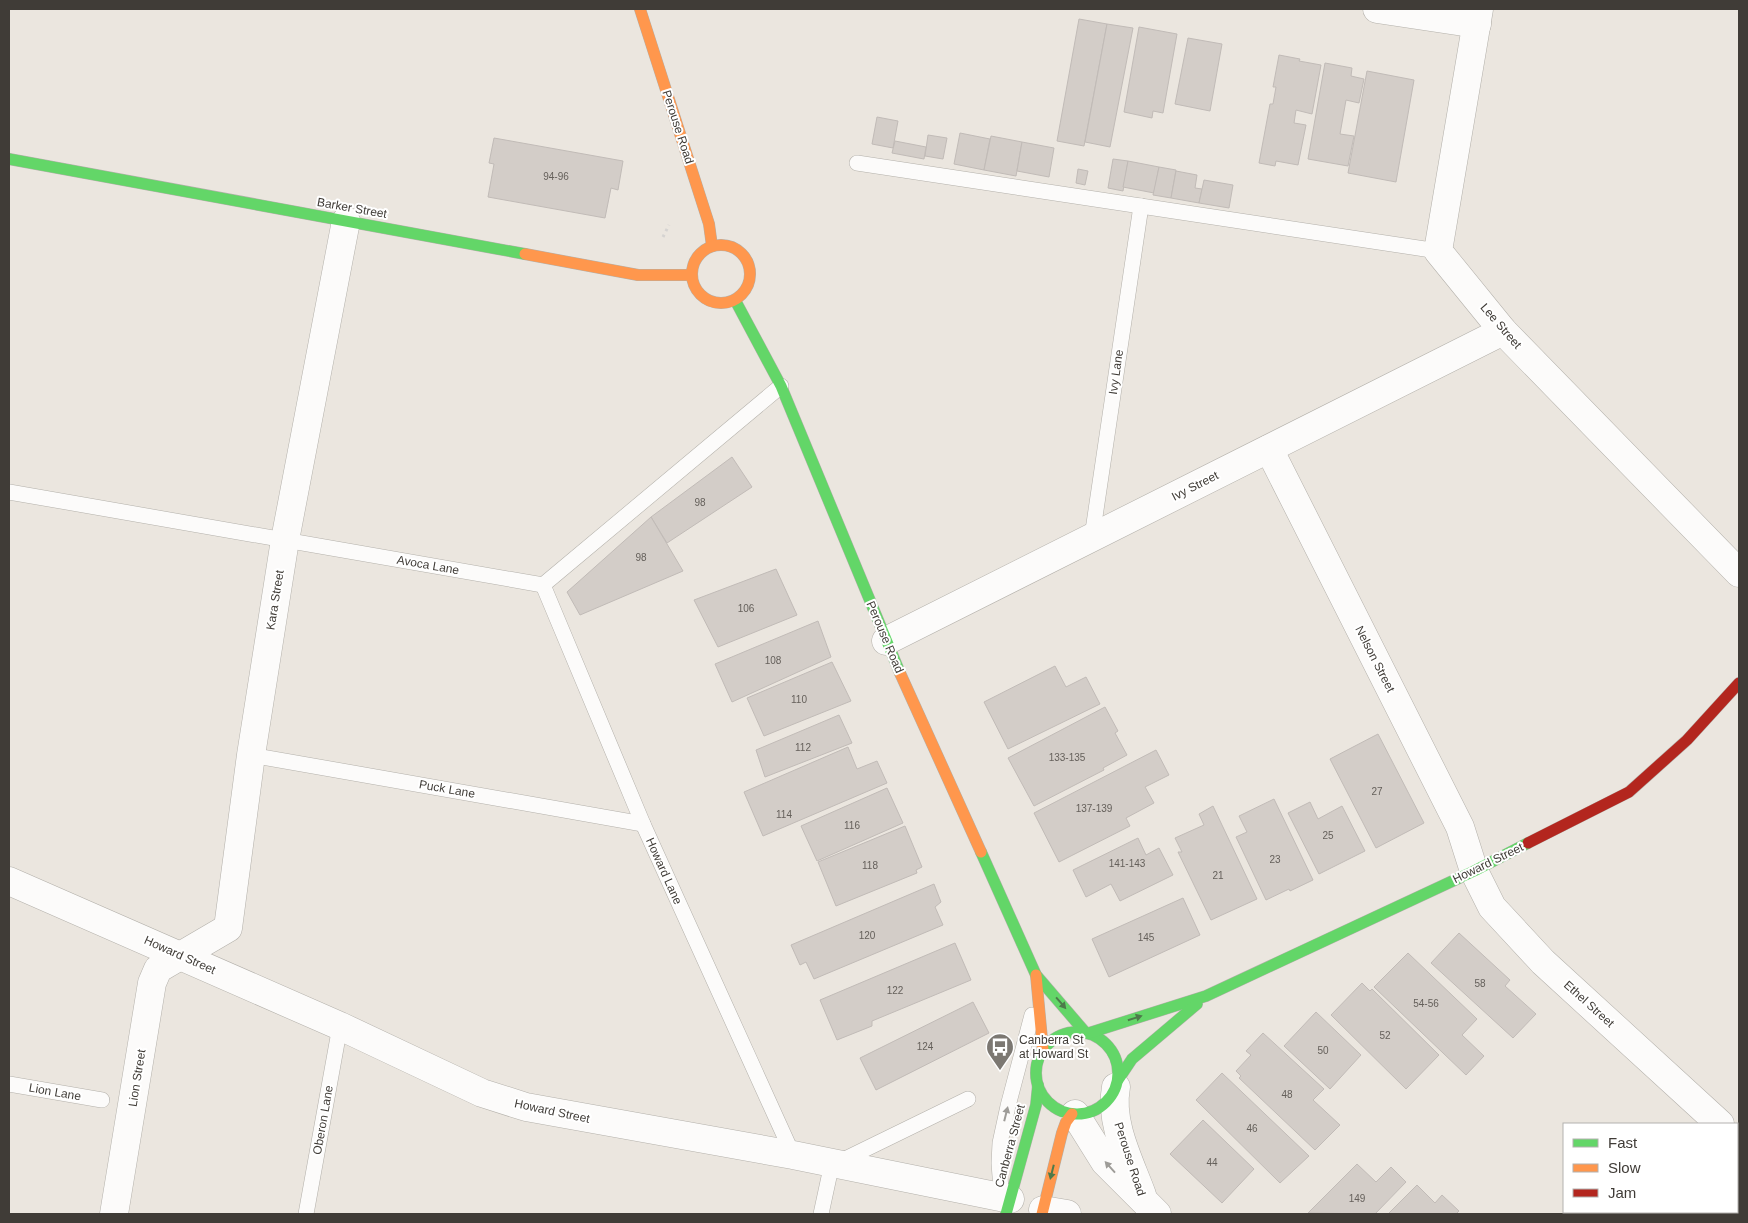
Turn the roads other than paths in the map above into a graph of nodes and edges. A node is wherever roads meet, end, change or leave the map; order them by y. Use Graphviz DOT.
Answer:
graph roads {
  1 [pos="640,9"];
  2 [pos="1377,9"];
  3 [pos="1478,16"];
  4 [pos="9,158"];
  5 [pos="857,163"];
  6 [pos="1141,206"];
  7 [pos="346,221"];
  8 [pos="712,246"];
  9 [pos="1438,251"];
  10 [pos="691,275"];
  11 [pos="735,300"];
  12 [pos="1503,331"];
  13 [pos="781,386"];
  14 [pos="1269,449"];
  15 [pos="9,492"];
  16 [pos="1092,538"];
  17 [pos="284,540"];
  18 [pos="1739,573"];
  19 [pos="542,585"];
  20 [pos="886,641"];
  21 [pos="1739,683"];
  22 [pos="251,755"];
  23 [pos="643,824"];
  24 [pos="1474,871"];
  25 [pos="9,881"];
  26 [pos="181,956"];
  27 [pos="1036,975"];
  28 [pos="1206,996"];
  29 [pos="340,1026"];
  30 [pos="1087,1033"];
  31 [pos="1043,1050"];
  32 [pos="9,1084"];
  33 [pos="1117,1084"];
  34 [pos="1038,1085"];
  35 [pos="968,1099"];
  36 [pos="102,1100"];
  37 [pos="1074,1114"];
  38 [pos="1719,1123"];
  39 [pos="793,1155"];
  40 [pos="833,1163"];
  41 [pos="1025,1208"];
  42 [pos="1150,1208"];
  43 [pos="114,1214"];
  44 [pos="306,1214"];
  45 [pos="821,1214"];
  1 -- 8 [label="street, Perouse Road"];
  2 -- 3 [label="street"];
  3 -- 9 [label="street"];
  4 -- 7 [label="street, Barker Street"];
  5 -- 6 [label="lane"];
  6 -- 9 [label="lane"];
  6 -- 16 [label="lane, Ivy Lane"];
  7 -- 10 [label="street, Barker Street"];
  7 -- 17 [label="street, Kara Street"];
  8 -- 10 [label="street"];
  8 -- 11 [label="street"];
  9 -- 12 [label="street, Lee Street"];
  10 -- 11 [label="street"];
  11 -- 13 [label="street, Perouse Road"];
  12 -- 14 [label="street, Ivy Street"];
  12 -- 18 [label="street, Lee Street"];
  13 -- 19 [label="lane"];
  13 -- 20 [label="street, Perouse Road"];
  14 -- 16 [label="street, Ivy Street"];
  14 -- 24 [label="street, Nelson Street"];
  15 -- 17 [label="lane, Avoca Lane"];
  16 -- 20 [label="street, Ivy Street"];
  17 -- 19 [label="lane, Avoca Lane"];
  17 -- 22 [label="street, Kara Street"];
  19 -- 23 [label="lane, Howard Lane"];
  20 -- 27 [label="street, Perouse Road"];
  21 -- 24 [label="street, Howard Street"];
  22 -- 23 [label="lane, Puck Lane"];
  22 -- 26 [label="street, Kara Street"];
  23 -- 39 [label="lane, Howard Lane"];
  24 -- 28 [label="street, Howard Street"];
  24 -- 38 [label="street, Ethel Street"];
  25 -- 26 [label="street, Howard Street"];
  26 -- 29 [label="street, Howard Street"];
  26 -- 43 [label="street, Lion Street"];
  27 -- 30 [label="street, Perouse Road, one-way"];
  27 -- 31 [label="street, Perouse Road"];
  41 -- 27 [label="lane, one-way"];
  30 -- 28 [label="street, Howard Street, one-way"];
  28 -- 33 [label="street, Howard Street"];
  29 -- 39 [label="street, Howard Street"];
  29 -- 44 [label="lane, Oberon Lane"];
  30 -- 31 [label="street"];
  30 -- 33 [label="street"];
  31 -- 34 [label="street"];
  32 -- 36 [label="lane, Lion Lane"];
  33 -- 37 [label="street"];
  33 -- 42 [label="street, Perouse Road"];
  34 -- 37 [label="street"];
  34 -- 41 [label="street, Canberra Street"];
  35 -- 40 [label="lane"];
  37 -- 41 [label="street, one-way"];
  42 -- 37 [label="street, Perouse Road, one-way"];
  39 -- 40 [label="street, Howard Street"];
  40 -- 41 [label="street, Howard Street"];
  40 -- 45 [label="lane"];
}
